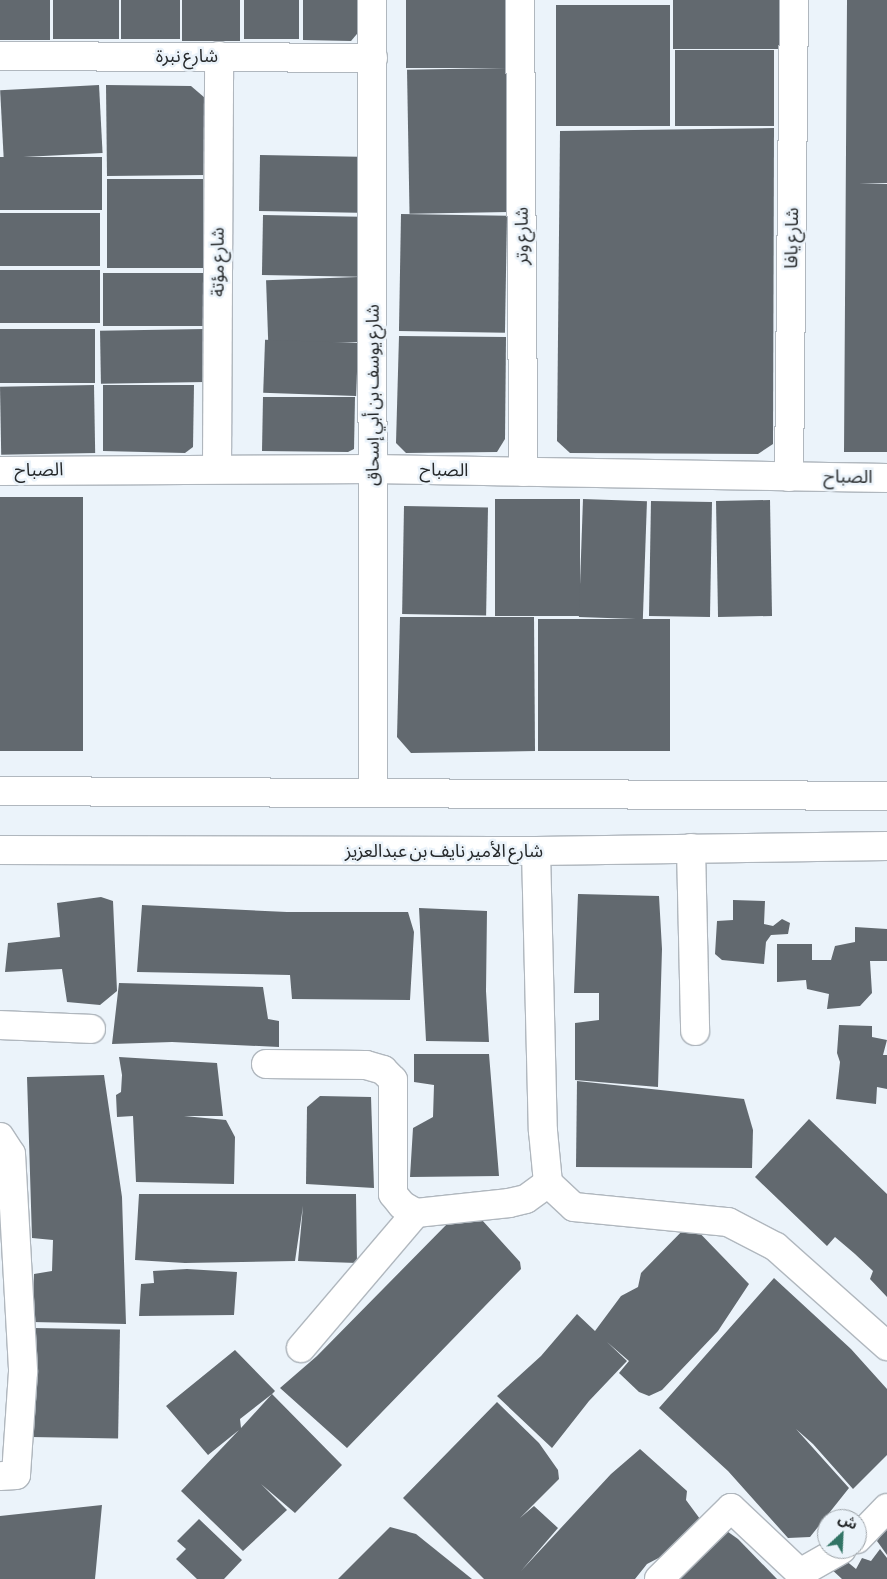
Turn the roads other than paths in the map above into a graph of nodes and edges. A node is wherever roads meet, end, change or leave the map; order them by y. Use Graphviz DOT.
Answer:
graph roads {
  1 [pos="372,0"];
  2 [pos="520,0"];
  3 [pos="794,0"];
  4 [pos="0,56"];
  5 [pos="219,56"];
  6 [pos="373,58"];
  7 [pos="217,468"];
  8 [pos="373,469"];
  9 [pos="0,471"];
  10 [pos="524,472"];
  11 [pos="790,477"];
  12 [pos="887,478"];
  13 [pos="0,791"];
  14 [pos="373,791"];
  15 [pos="887,796"];
  16 [pos="887,846"];
  17 [pos="691,848"];
  18 [pos="0,850"];
  19 [pos="536,851"];
  20 [pos="0,1025"];
  21 [pos="91,1029"];
  22 [pos="694,1031"];
  23 [pos="266,1064"];
  24 [pos="0,1137"];
  25 [pos="548,1183"];
  26 [pos="416,1213"];
  27 [pos="887,1346"];
  28 [pos="301,1348"];
  29 [pos="0,1476"];
  30 [pos="887,1508"];
  31 [pos="867,1529"];
  32 [pos="824,1559"];
  33 [pos="660,1579"];
  1 -- 6 [label="street, شارع يوسف بن أبي إسحاق"];
  2 -- 10 [label="street, شارع وتر"];
  3 -- 11 [label="street, شارع يافا"];
  4 -- 5 [label="street, شارع نبرة"];
  5 -- 6 [label="street, شارع نبرة"];
  5 -- 7 [label="street, شارع مؤتة"];
  6 -- 8 [label="street, شارع يوسف بن أبي إسحاق"];
  7 -- 8 [label="street, الصباح"];
  7 -- 9 [label="street, الصباح"];
  8 -- 10 [label="street, الصباح"];
  8 -- 14 [label="street, شارع يوسف بن أبي إسحاق"];
  10 -- 11 [label="street, الصباح"];
  11 -- 12 [label="street, الصباح"];
  13 -- 14 [label="street"];
  14 -- 15 [label="street"];
  16 -- 17 [label="street, شارع الأمير نايف بن عبدالعزيز"];
  17 -- 19 [label="street, شارع الأمير نايف بن عبدالعزيز"];
  17 -- 22 [label="street"];
  18 -- 19 [label="street, شارع الأمير نايف بن عبدالعزيز"];
  19 -- 25 [label="street"];
  20 -- 21 [label="street"];
  23 -- 26 [label="street"];
  24 -- 29 [label="street"];
  25 -- 26 [label="street"];
  25 -- 27 [label="street"];
  26 -- 28 [label="street"];
  30 -- 31 [label="street"];
  32 -- 33 [label="street"];
}
